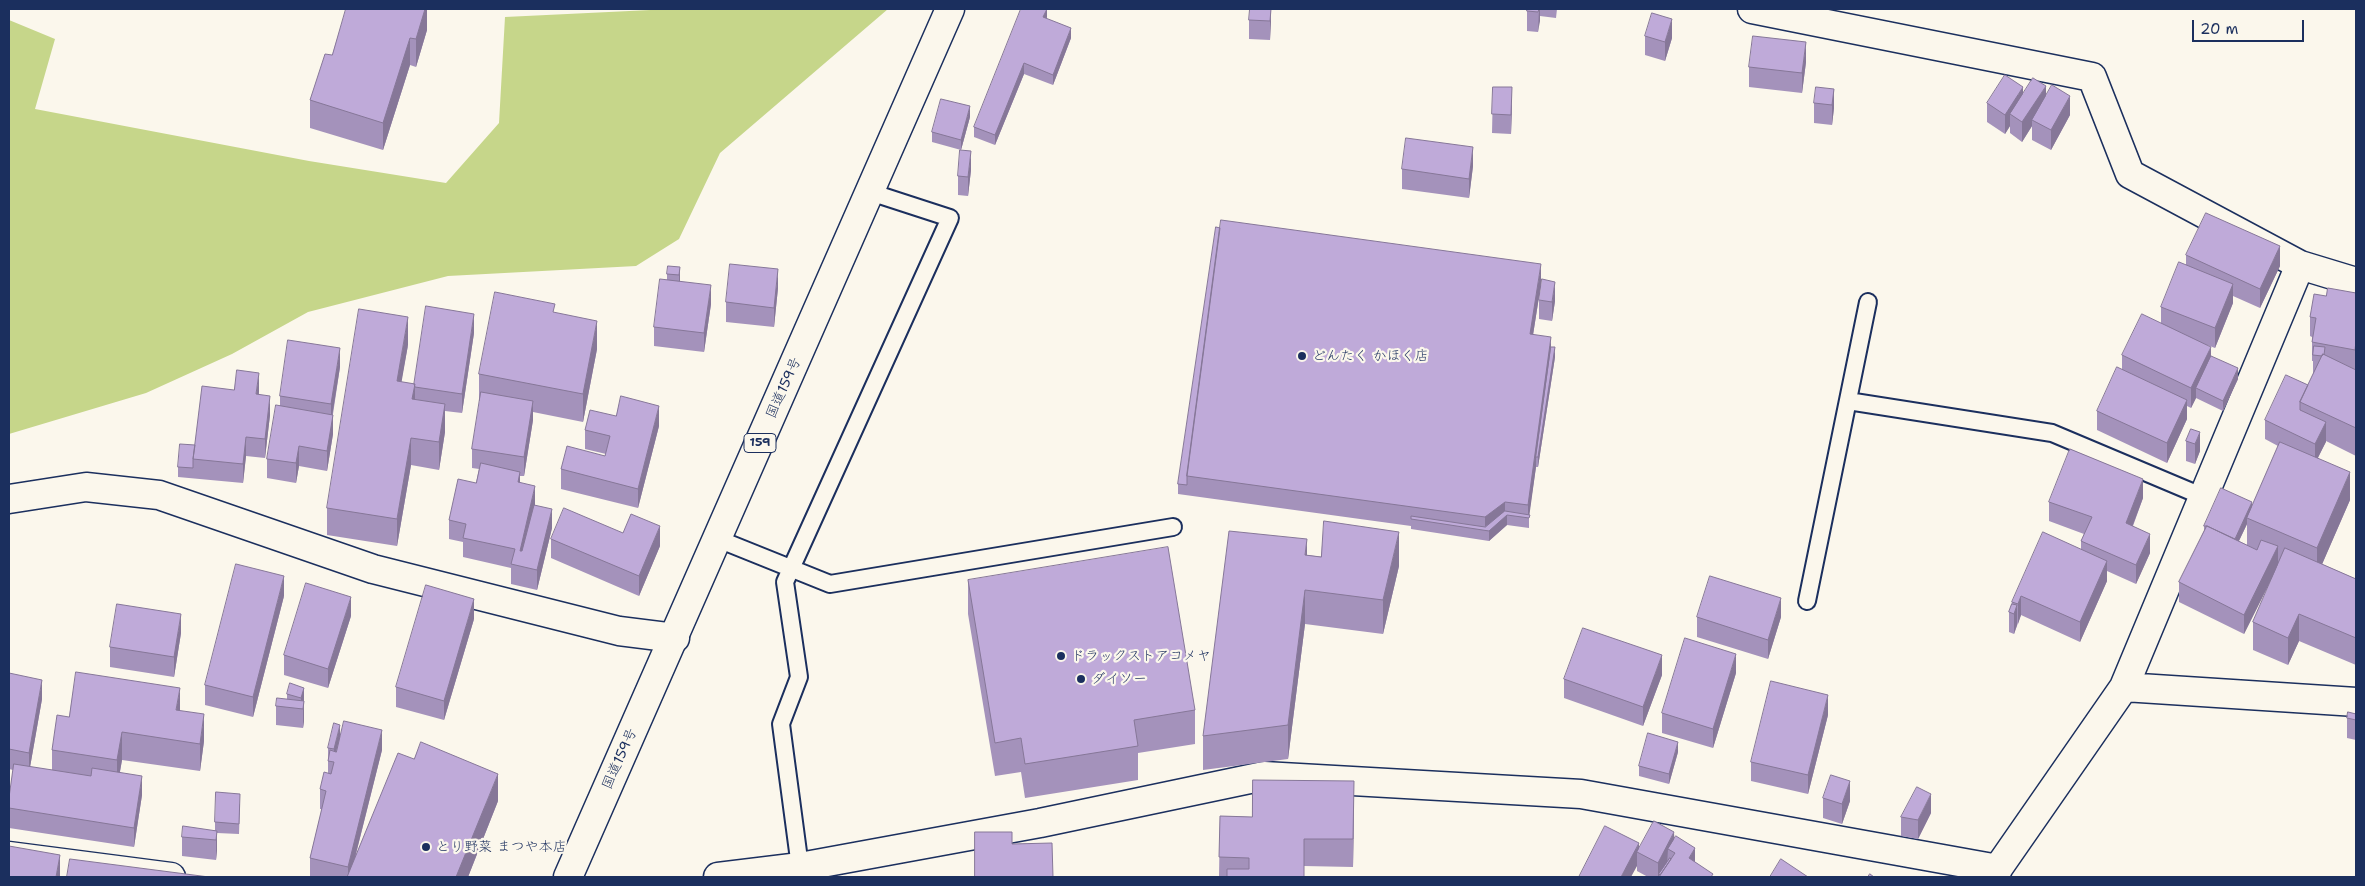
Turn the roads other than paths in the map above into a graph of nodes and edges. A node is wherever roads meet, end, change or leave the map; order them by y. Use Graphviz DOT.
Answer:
graph roads {
  1 [pos="950,9"];
  2 [pos="1752,9"];
  3 [pos="870,192"];
  4 [pos="2300,265"];
  5 [pos="2356,282"];
  6 [pos="1868,302"];
  7 [pos="1848,401"];
  8 [pos="2204,497"];
  9 [pos="9,499"];
  10 [pos="1173,527"];
  11 [pos="718,539"];
  12 [pos="791,569"];
  13 [pos="1807,600"];
  14 [pos="674,638"];
  15 [pos="2124,687"];
  16 [pos="2356,702"];
  17 [pos="9,856"];
  18 [pos="800,867"];
  19 [pos="1995,873"];
  20 [pos="171,877"];
  21 [pos="568,877"];
  22 [pos="718,877"];
  1 -- 3 [label="main road, 国道159号 / 159"];
  2 -- 4 [label="main road"];
  3 -- 11 [label="main road, 国道159号 / 159"];
  3 -- 12 [label="lane"];
  4 -- 5 [label="main road"];
  4 -- 8 [label="main road"];
  6 -- 7 [label="lane"];
  7 -- 8 [label="lane"];
  7 -- 13 [label="lane"];
  8 -- 15 [label="main road"];
  9 -- 14 [label="main road"];
  10 -- 12 [label="lane"];
  11 -- 12 [label="lane"];
  11 -- 14 [label="main road, 国道159号 / 159"];
  12 -- 18 [label="lane"];
  14 -- 21 [label="main road, 国道159号 / 159"];
  15 -- 16 [label="main road"];
  15 -- 19 [label="main road"];
  17 -- 20 [label="main road"];
  18 -- 19 [label="main road"];
  18 -- 22 [label="main road"];
}
